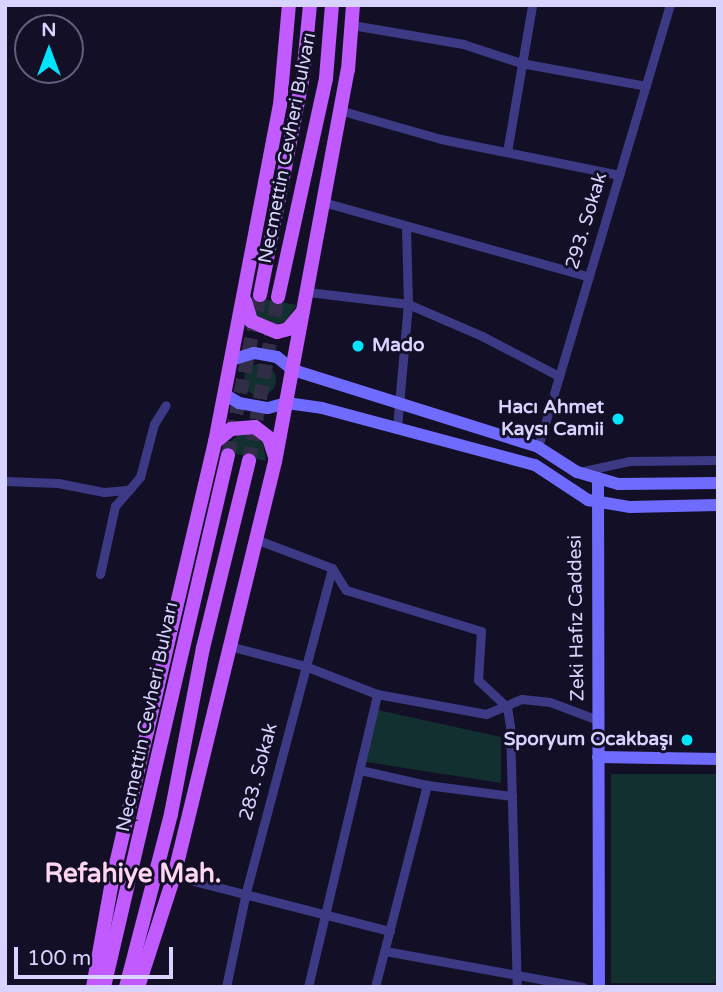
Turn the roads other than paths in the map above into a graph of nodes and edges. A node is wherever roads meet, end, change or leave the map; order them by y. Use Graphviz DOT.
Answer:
graph roads {
  1 [pos="289,5"];
  2 [pos="310,5"];
  3 [pos="332,5"];
  4 [pos="353,5"];
  5 [pos="532,5"];
  6 [pos="670,5"];
  7 [pos="352,25"];
  8 [pos="522,63"];
  9 [pos="646,86"];
  10 [pos="339,110"];
  11 [pos="508,152"];
  12 [pos="619,175"];
  13 [pos="323,202"];
  14 [pos="406,227"];
  15 [pos="589,276"];
  16 [pos="243,293"];
  17 [pos="260,295"];
  18 [pos="278,297"];
  19 [pos="307,299"];
  20 [pos="408,304"];
  21 [pos="231,360"];
  22 [pos="293,370"];
  23 [pos="559,376"];
  24 [pos="225,394"];
  25 [pos="287,402"];
  26 [pos="166,405"];
  27 [pos="398,405"];
  28 [pos="397,427"];
  29 [pos="215,442"];
  30 [pos="538,447"];
  31 [pos="228,455"];
  32 [pos="718,460"];
  33 [pos="249,461"];
  34 [pos="275,462"];
  35 [pos="577,472"];
  36 [pos="598,478"];
  37 [pos="5,481"];
  38 [pos="718,483"];
  39 [pos="130,490"];
  40 [pos="595,501"];
  41 [pos="718,505"];
  42 [pos="255,539"];
  43 [pos="332,568"];
  44 [pos="100,574"];
  45 [pos="229,646"];
  46 [pos="305,666"];
  47 [pos="377,694"];
  48 [pos="506,708"];
  49 [pos="598,720"];
  50 [pos="598,757"];
  51 [pos="718,759"];
  52 [pos="360,770"];
  53 [pos="427,785"];
  54 [pos="512,796"];
  55 [pos="174,876"];
  56 [pos="246,892"];
  57 [pos="326,915"];
  58 [pos="390,931"];
  59 [pos="385,951"];
  60 [pos="517,976"];
  61 [pos="93,987"];
  62 [pos="104,987"];
  63 [pos="126,987"];
  64 [pos="138,987"];
  65 [pos="226,987"];
  66 [pos="308,987"];
  67 [pos="375,987"];
  68 [pos="517,987"];
  69 [pos="583,987"];
  70 [pos="599,987"];
  1 -- 16 [label="main road"];
  2 -- 17 [label="main road, Necmettin Cevheri Bulvarı"];
  3 -- 18 [label="main road, Necmettin Cevheri Bulvarı"];
  4 -- 7 [label="main road"];
  5 -- 8 [label="street"];
  6 -- 9 [label="street, 293. Sokak"];
  7 -- 8 [label="street"];
  7 -- 10 [label="main road"];
  8 -- 9 [label="street"];
  8 -- 11 [label="street"];
  9 -- 12 [label="street, 293. Sokak"];
  10 -- 11 [label="street"];
  10 -- 13 [label="main road"];
  11 -- 12 [label="street"];
  12 -- 15 [label="street, 293. Sokak"];
  13 -- 14 [label="street"];
  13 -- 19 [label="main road"];
  14 -- 15 [label="street"];
  14 -- 20 [label="street"];
  15 -- 23 [label="street, 293. Sokak"];
  16 -- 19 [label="main road"];
  16 -- 21 [label="main road"];
  19 -- 20 [label="street"];
  19 -- 22 [label="main road"];
  20 -- 23 [label="street"];
  20 -- 27 [label="street"];
  21 -- 22 [label="main road"];
  21 -- 24 [label="main road"];
  22 -- 25 [label="main road"];
  22 -- 27 [label="main road"];
  23 -- 30 [label="street, 293. Sokak"];
  24 -- 25 [label="main road"];
  24 -- 29 [label="main road"];
  25 -- 28 [label="main road"];
  25 -- 34 [label="main road"];
  26 -- 39 [label="street"];
  27 -- 28 [label="street"];
  27 -- 30 [label="main road"];
  28 -- 40 [label="main road"];
  29 -- 34 [label="main road"];
  29 -- 61 [label="main road"];
  30 -- 35 [label="main road"];
  31 -- 62 [label="main road, Necmettin Cevheri Bulvarı"];
  32 -- 35 [label="street"];
  33 -- 63 [label="main road, Necmettin Cevheri Bulvarı"];
  34 -- 42 [label="main road"];
  35 -- 36 [label="main road"];
  36 -- 38 [label="main road"];
  36 -- 40 [label="main road, Zeki Hafız Caddesi"];
  37 -- 39 [label="street"];
  39 -- 44 [label="street"];
  40 -- 41 [label="main road"];
  40 -- 49 [label="main road, Zeki Hafız Caddesi"];
  42 -- 43 [label="street"];
  42 -- 45 [label="main road"];
  43 -- 46 [label="street, 283. Sokak"];
  43 -- 48 [label="street"];
  45 -- 46 [label="street"];
  45 -- 55 [label="main road"];
  46 -- 47 [label="street"];
  46 -- 56 [label="street, 283. Sokak"];
  47 -- 48 [label="street"];
  47 -- 52 [label="street"];
  48 -- 49 [label="street"];
  48 -- 54 [label="street"];
  49 -- 50 [label="main road, Zeki Hafız Caddesi"];
  50 -- 51 [label="main road"];
  50 -- 70 [label="main road, Zeki Hafız Caddesi"];
  52 -- 53 [label="street"];
  52 -- 57 [label="street"];
  53 -- 54 [label="street"];
  53 -- 58 [label="street"];
  54 -- 60 [label="street"];
  55 -- 56 [label="street"];
  55 -- 64 [label="main road"];
  56 -- 57 [label="street"];
  56 -- 65 [label="street, 283. Sokak"];
  57 -- 58 [label="street"];
  57 -- 66 [label="street"];
  58 -- 59 [label="street"];
  59 -- 60 [label="street"];
  59 -- 67 [label="street"];
  60 -- 68 [label="street"];
  60 -- 69 [label="street"];
}
